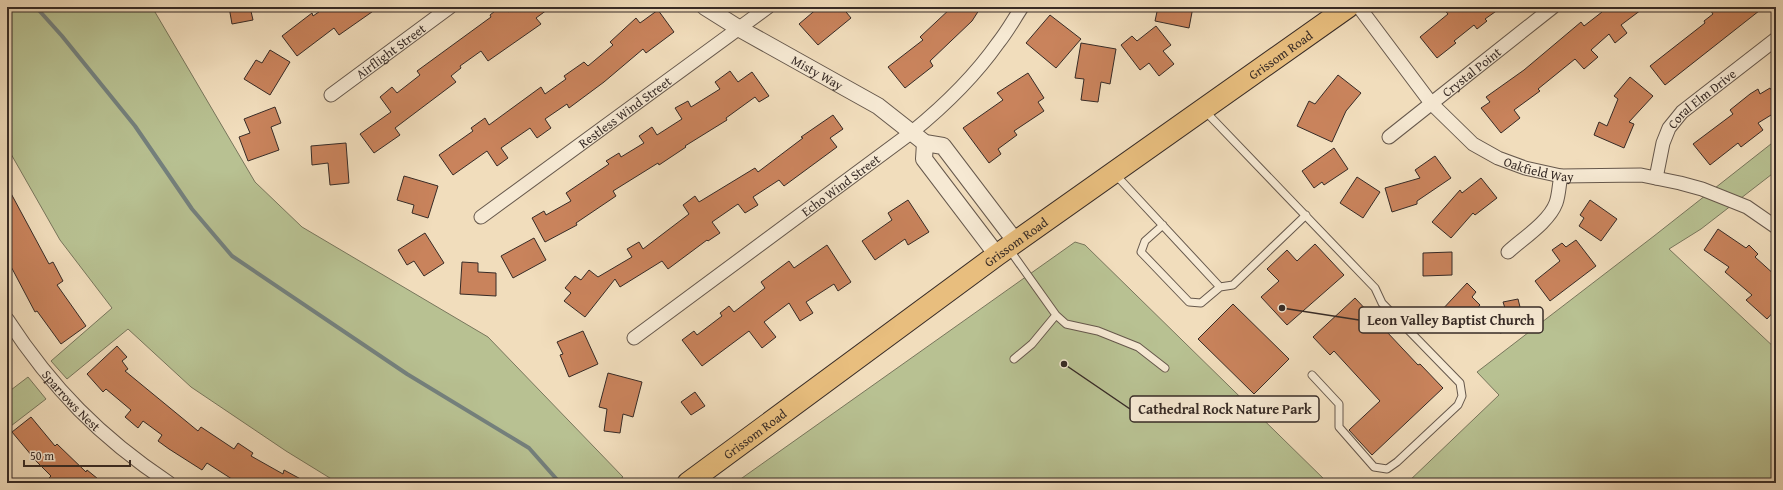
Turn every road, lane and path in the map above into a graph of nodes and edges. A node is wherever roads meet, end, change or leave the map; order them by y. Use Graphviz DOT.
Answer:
graph roads {
  1 [pos="450,7"];
  2 [pos="705,7"];
  3 [pos="768,7"];
  4 [pos="1022,7"];
  5 [pos="1348,7"];
  6 [pos="1359,7"];
  7 [pos="1553,7"];
  8 [pos="740,29"];
  9 [pos="1776,39"];
  10 [pos="331,95"];
  11 [pos="1431,103"];
  12 [pos="1204,109"];
  13 [pos="912,132"];
  14 [pos="1389,137"];
  15 [pos="925,143"];
  16 [pos="1114,173"];
  17 [pos="1561,176"];
  18 [pos="1656,178"];
  19 [pos="1306,215"];
  20 [pos="481,217"];
  21 [pos="1163,225"];
  22 [pos="1776,227"];
  23 [pos="1007,248"];
  24 [pos="1508,252"];
  25 [pos="1220,287"];
  26 [pos="1056,315"];
  27 [pos="7,319"];
  28 [pos="634,338"];
  29 [pos="1014,359"];
  30 [pos="1165,368"];
  31 [pos="1312,375"];
  32 [pos="169,483"];
  33 [pos="688,483"];
  1 -- 10 [label="street, Airflight Street"];
  2 -- 8 [label="street, Misty Way"];
  3 -- 8 [label="street, Restless Wind Street"];
  4 -- 13 [label="street, Echo Wind Street"];
  5 -- 12 [label="main road, Grissom Road"];
  6 -- 11 [label="street, Oakfield Way"];
  7 -- 11 [label="street, Crystal Point"];
  8 -- 13 [label="street, Misty Way"];
  8 -- 20 [label="street, Restless Wind Street"];
  9 -- 18 [label="street, Coral Elm Drive"];
  11 -- 14 [label="street, Crystal Point"];
  11 -- 17 [label="street, Oakfield Way"];
  12 -- 16 [label="main road, Grissom Road"];
  12 -- 19 [label="lane"];
  13 -- 15 [label="street, Misty Way"];
  13 -- 28 [label="street, Echo Wind Street"];
  15 -- 23 [label="street"];
  15 -- 23 [label="street, Misty Way"];
  16 -- 21 [label="lane"];
  16 -- 23 [label="main road, Grissom Road"];
  17 -- 18 [label="street, Oakfield Way"];
  17 -- 24 [label="street"];
  18 -- 22 [label="street, Oakfield Way"];
  19 -- 25 [label="lane"];
  19 -- 31 [label="lane"];
  21 -- 25 [label="lane"];
  21 -- 25 [label="lane"];
  23 -- 26 [label="lane"];
  23 -- 33 [label="main road, Grissom Road"];
  26 -- 29 [label="lane"];
  26 -- 30 [label="lane"];
  27 -- 32 [label="street, Sparrows Nest"];
}
